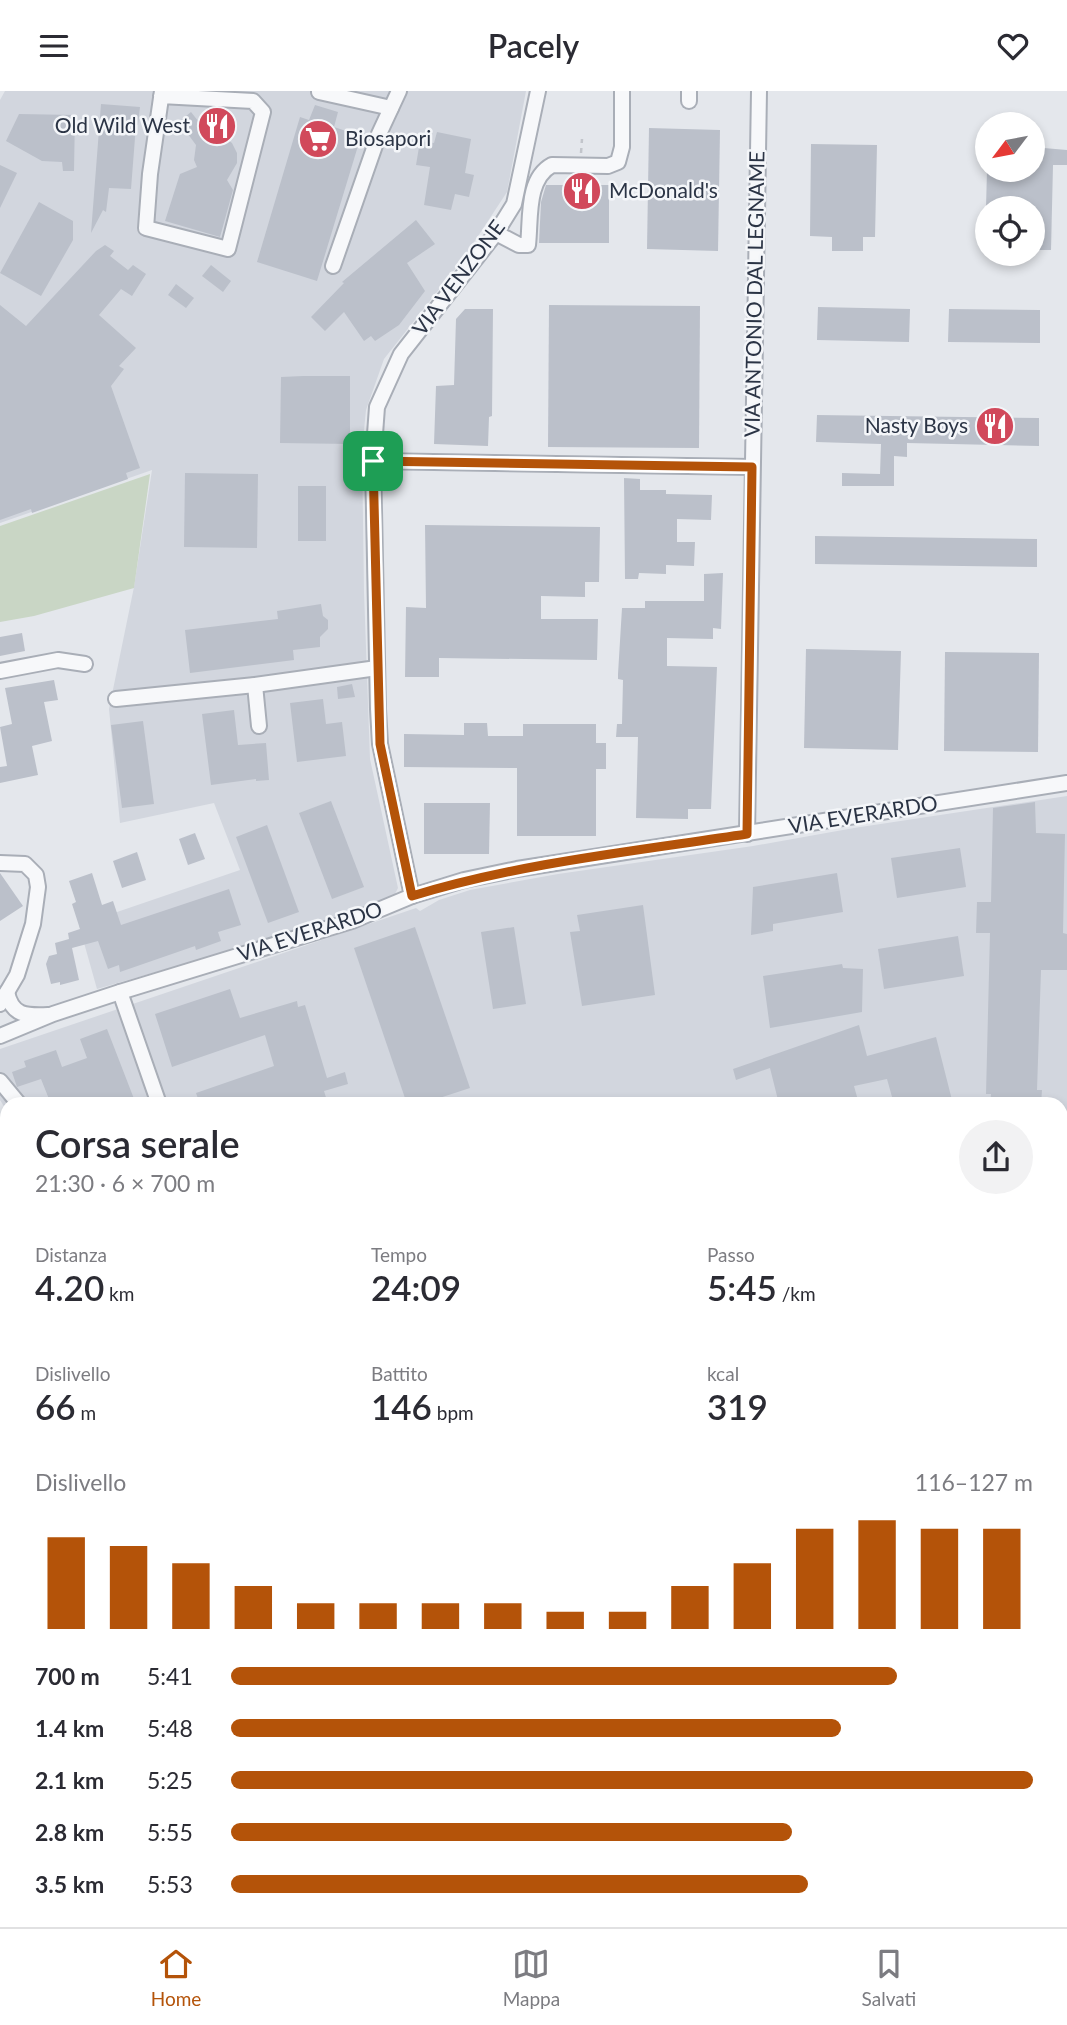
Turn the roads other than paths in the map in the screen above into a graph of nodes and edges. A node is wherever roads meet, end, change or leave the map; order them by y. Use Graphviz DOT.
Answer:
graph roads {
  1 [pos="399,91"];
  2 [pos="537,91"];
  3 [pos="622,91"];
  4 [pos="759,91"];
  5 [pos="319,92"];
  6 [pos="162,93"];
  7 [pos="391,108"];
  8 [pos="496,233"];
  9 [pos="333,266"];
  10 [pos="373,461"];
  11 [pos="752,467"];
  12 [pos="85,664"];
  13 [pos="377,669"];
  14 [pos="0,671"];
  15 [pos="255,685"];
  16 [pos="116,699"];
  17 [pos="259,726"];
  18 [pos="1067,783"];
  19 [pos="747,834"];
  20 [pos="0,863"];
  21 [pos="412,896"];
  22 [pos="120,992"];
  23 [pos="4,998"];
  24 [pos="53,1014"];
  25 [pos="0,1036"];
  26 [pos="0,1081"];
  27 [pos="13,1097"];
  28 [pos="157,1097"];
  1 -- 7 [label="street"];
  2 -- 8 [label="street, VIA VENZONE"];
  3 -- 8 [label="street"];
  4 -- 11 [label="street, VIA ANTONIO DAL LEGNAME"];
  5 -- 7 [label="street"];
  6 -- 6 [label="street"];
  7 -- 9 [label="street"];
  8 -- 10 [label="street, VIA VENZONE"];
  10 -- 11 [label="street"];
  10 -- 13 [label="street, VIA VENZONE"];
  11 -- 19 [label="street, VIA ANTONIO DAL LEGNAME"];
  12 -- 14 [label="street"];
  13 -- 15 [label="street"];
  13 -- 21 [label="street, VIA VENZONE"];
  15 -- 16 [label="street"];
  15 -- 17 [label="street"];
  18 -- 19 [label="street, VIA EVERARDO"];
  19 -- 21 [label="street, VIA EVERARDO"];
  20 -- 23 [label="street"];
  21 -- 22 [label="street, VIA EVERARDO"];
  22 -- 24 [label="street, VIA EVERARDO"];
  22 -- 28 [label="street"];
  23 -- 24 [label="street, VIA EVERARDO"];
  24 -- 25 [label="street, VIA EVERARDO"];
  26 -- 27 [label="street"];
}
